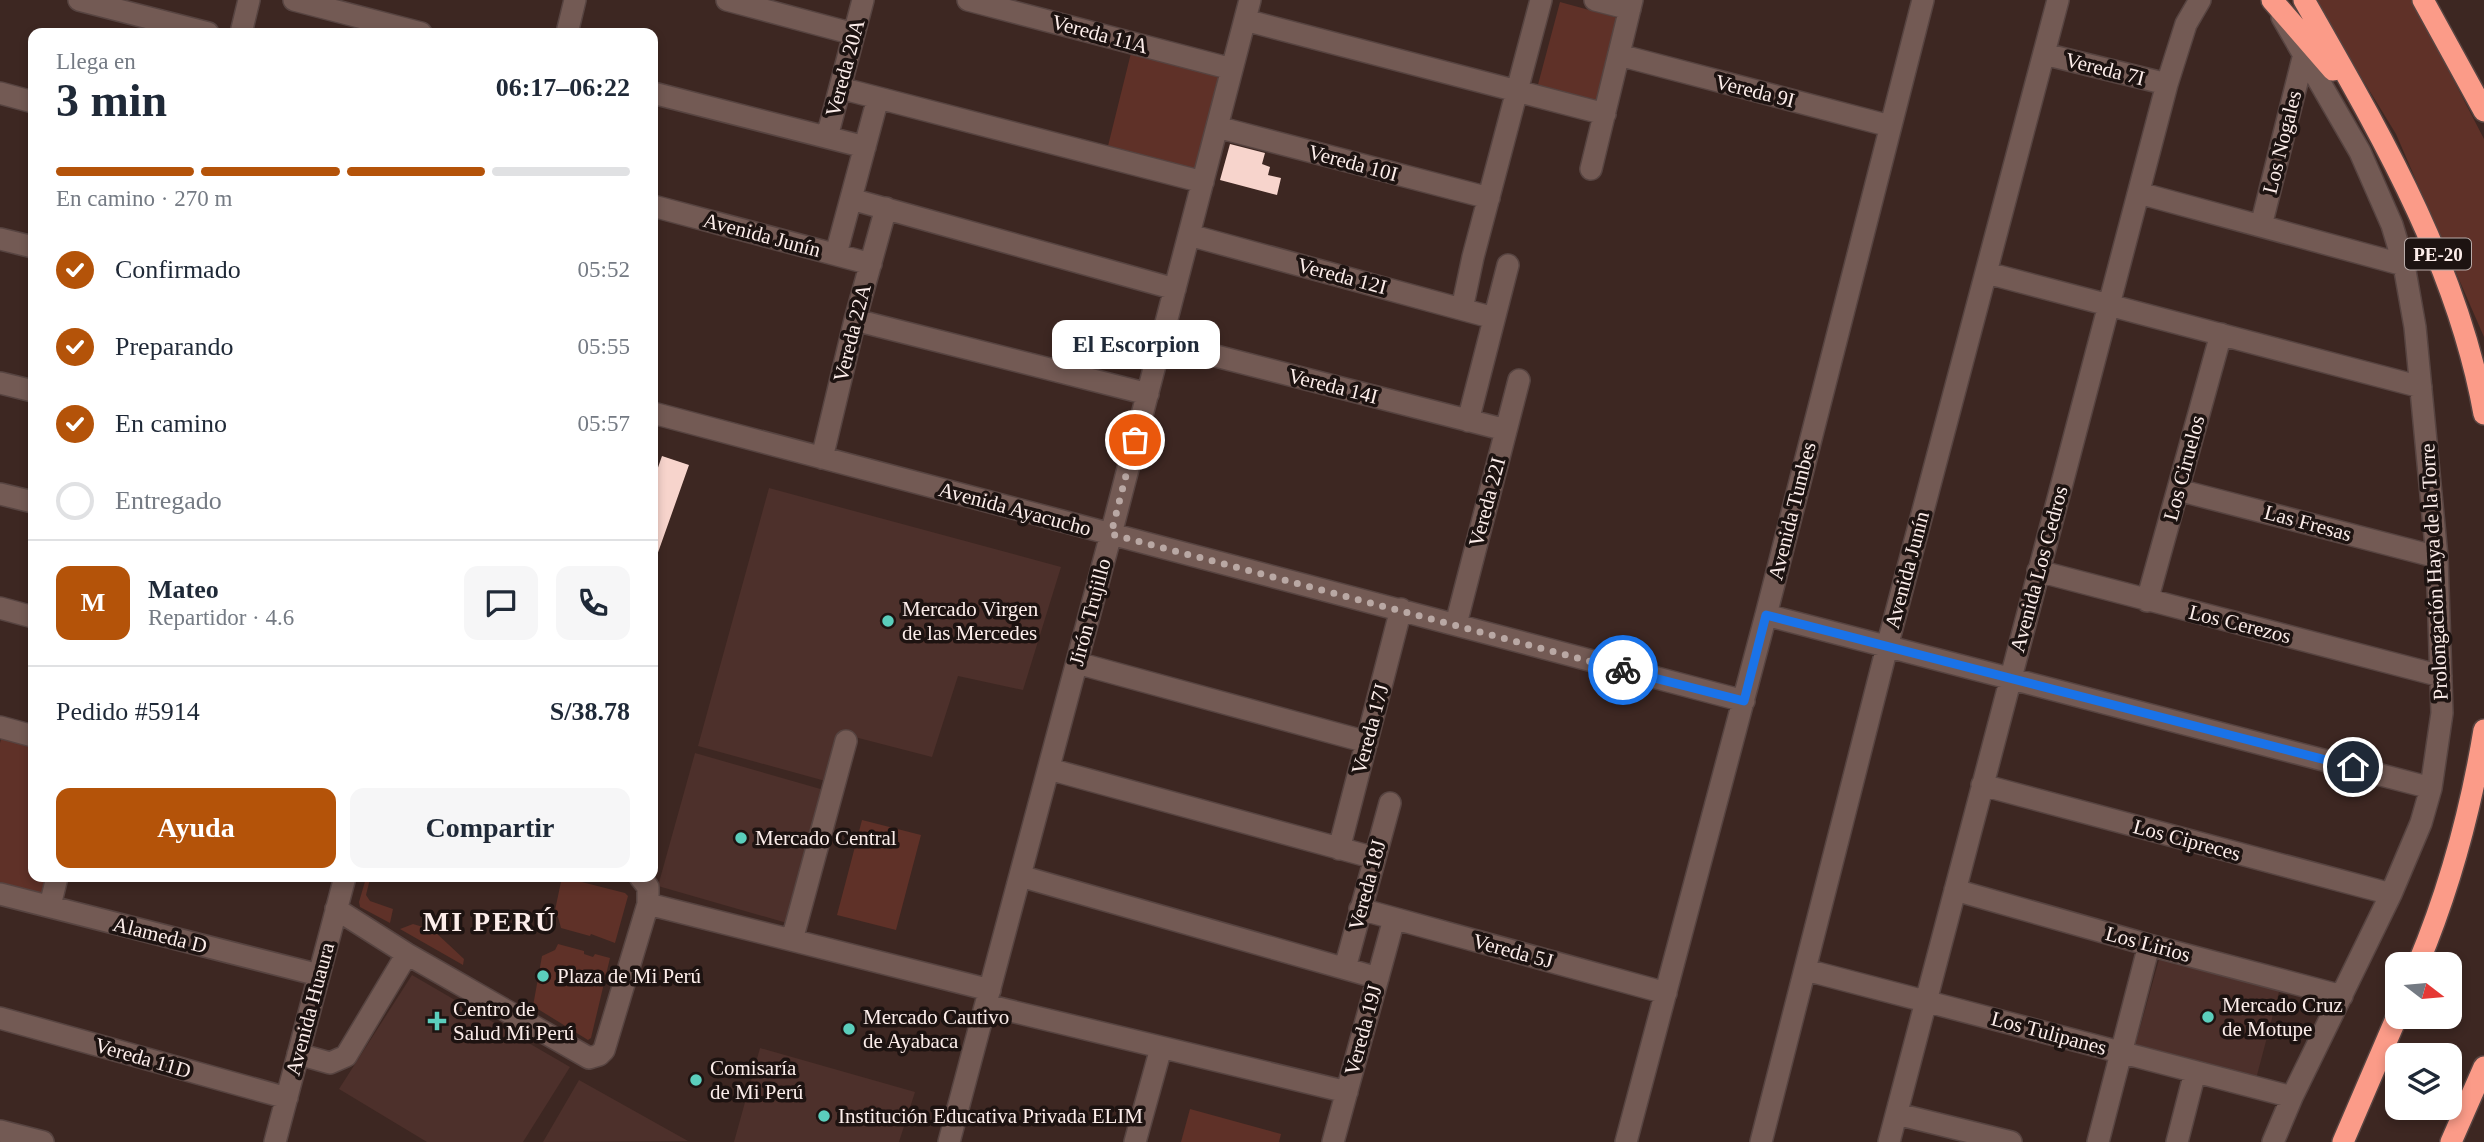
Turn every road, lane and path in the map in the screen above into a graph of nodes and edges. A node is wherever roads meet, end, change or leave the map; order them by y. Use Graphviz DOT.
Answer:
graph roads {
  1 [pos="79,0"];
  2 [pos="250,0"];
  3 [pos="294,0"];
  4 [pos="575,0"];
  5 [pos="727,0"];
  6 [pos="863,0"];
  7 [pos="968,0"];
  8 [pos="1541,0"];
  9 [pos="1595,0"];
  10 [pos="1923,0"];
  11 [pos="2058,0"];
  12 [pos="2200,0"];
  13 [pos="2272,0"];
  14 [pos="2304,0"];
  15 [pos="2423,0"];
  16 [pos="1631,5"];
  17 [pos="1247,10"];
  18 [pos="187,28"];
  19 [pos="242,28"];
  20 [pos="402,28"];
  21 [pos="568,28"];
  22 [pos="854,34"];
  23 [pos="2044,54"];
  24 [pos="1619,55"];
  25 [pos="2303,58"];
  26 [pos="1232,69"];
  27 [pos="2167,84"];
  28 [pos="840,88"];
  29 [pos="1517,91"];
  30 [pos="0,93"];
  31 [pos="658,94"];
  32 [pos="878,98"];
  33 [pos="28,101"];
  34 [pos="2364,104"];
  35 [pos="2484,111"];
  36 [pos="1605,114"];
  37 [pos="1890,126"];
  38 [pos="1217,127"];
  39 [pos="827,136"];
  40 [pos="865,147"];
  41 [pos="1591,169"];
  42 [pos="1203,182"];
  43 [pos="2139,193"];
  44 [pos="1489,198"];
  45 [pos="851,199"];
  46 [pos="658,207"];
  47 [pos="886,208"];
  48 [pos="2261,226"];
  49 [pos="1189,234"];
  50 [pos="0,239"];
  51 [pos="28,246"];
  52 [pos="836,254"];
  53 [pos="870,264"];
  54 [pos="1508,265"];
  55 [pos="2404,265"];
  56 [pos="1987,273"];
  57 [pos="1175,289"];
  58 [pos="2108,305"];
  59 [pos="1462,309"];
  60 [pos="1494,318"];
  61 [pos="855,320"];
  62 [pos="2221,334"];
  63 [pos="1161,342"];
  64 [pos="1519,380"];
  65 [pos="0,383"];
  66 [pos="2421,387"];
  67 [pos="28,390"];
  68 [pos="1148,394"];
  69 [pos="658,414"];
  70 [pos="2484,414"];
  71 [pos="1468,421"];
  72 [pos="1506,430"];
  73 [pos="822,458"];
  74 [pos="2178,490"];
  75 [pos="0,494"];
  76 [pos="28,501"];
  77 [pos="1111,534"];
  78 [pos="2437,557"];
  79 [pos="2038,571"];
  80 [pos="2147,601"];
  81 [pos="0,608"];
  82 [pos="1401,609"];
  83 [pos="1766,615"];
  84 [pos="28,616"];
  85 [pos="1456,624"];
  86 [pos="1887,647"];
  87 [pos="1077,663"];
  88 [pos="2441,676"];
  89 [pos="2011,678"];
  90 [pos="1744,701"];
  91 [pos="0,727"];
  92 [pos="2484,730"];
  93 [pos="28,735"];
  94 [pos="846,741"];
  95 [pos="1367,742"];
  96 [pos="1049,769"];
  97 [pos="1982,785"];
  98 [pos="2431,788"];
  99 [pos="1390,803"];
  100 [pos="1339,849"];
  101 [pos="1375,858"];
  102 [pos="1020,876"];
  103 [pos="56,882"];
  104 [pos="344,882"];
  105 [pos="644,882"];
  106 [pos="1955,890"];
  107 [pos="0,894"];
  108 [pos="2391,894"];
  109 [pos="648,904"];
  110 [pos="50,906"];
  111 [pos="336,909"];
  112 [pos="1360,909"];
  113 [pos="1394,919"];
  114 [pos="792,940"];
  115 [pos="2149,945"];
  116 [pos="2422,952"];
  117 [pos="407,954"];
  118 [pos="1345,968"];
  119 [pos="1806,970"];
  120 [pos="319,975"];
  121 [pos="1378,978"];
  122 [pos="1666,993"];
  123 [pos="2342,996"];
  124 [pos="988,997"];
  125 [pos="1926,1002"];
  126 [pos="0,1018"];
  127 [pos="2392,1029"];
  128 [pos="1161,1048"];
  129 [pos="2121,1052"];
  130 [pos="298,1054"];
  131 [pos="2484,1067"];
  132 [pos="2195,1072"];
  133 [pos="1347,1092"];
  134 [pos="2292,1097"];
  135 [pos="287,1098"];
  136 [pos="1896,1114"];
  137 [pos="0,1131"];
  138 [pos="43,1142"];
  139 [pos="275,1142"];
  140 [pos="949,1142"];
  141 [pos="1135,1142"];
  142 [pos="1333,1142"];
  143 [pos="1626,1142"];
  144 [pos="1761,1142"];
  145 [pos="1889,1142"];
  146 [pos="2011,1142"];
  147 [pos="2098,1142"];
  148 [pos="2177,1142"];
  149 [pos="2273,1142"];
  150 [pos="2343,1142"];
  151 [pos="2451,1142"];
  1 -- 18 [label="street"];
  2 -- 19 [label="street"];
  3 -- 20 [label="street"];
  4 -- 21 [label="street"];
  5 -- 22 [label="street"];
  6 -- 22 [label="street, Vereda 20A"];
  7 -- 26 [label="street, Vereda 11A"];
  8 -- 29 [label="street"];
  9 -- 16 [label="street"];
  10 -- 37 [label="street, Avenida Tumbes"];
  11 -- 23 [label="street, Avenida Junín"];
  12 -- 27 [label="street, Avenida Los Cedros"];
  13 -- 25 [label="street, Prolongación Haya de la Torre"];
  13 -- 34 [label="highway"];
  14 -- 34 [label="highway, PE-20"];
  15 -- 35 [label="highway"];
  16 -- 24 [label="street"];
  17 -- 26 [label="street, Jirón Trujillo"];
  17 -- 29 [label="street"];
  22 -- 28 [label="street, Vereda 20A"];
  23 -- 27 [label="street, Vereda 7I"];
  23 -- 56 [label="street, Avenida Junín"];
  24 -- 36 [label="street"];
  24 -- 37 [label="street, Vereda 9I"];
  25 -- 48 [label="street, Los Nogales"];
  25 -- 55 [label="street, Prolongación Haya de la Torre"];
  26 -- 38 [label="street, Jirón Trujillo"];
  27 -- 43 [label="street, Avenida Los Cedros"];
  28 -- 32 [label="street"];
  28 -- 39 [label="street, Vereda 20A"];
  29 -- 36 [label="street"];
  29 -- 44 [label="street"];
  30 -- 33 [label="street"];
  31 -- 39 [label="street"];
  32 -- 40 [label="street"];
  32 -- 42 [label="street"];
  34 -- 70 [label="highway, PE-20"];
  36 -- 41 [label="street"];
  37 -- 83 [label="street, Avenida Tumbes"];
  38 -- 42 [label="street, Jirón Trujillo"];
  38 -- 44 [label="street, Vereda 10I"];
  39 -- 40 [label="street"];
  40 -- 45 [label="street"];
  42 -- 49 [label="street, Jirón Trujillo"];
  43 -- 48 [label="street"];
  43 -- 58 [label="street, Avenida Los Cedros"];
  44 -- 59 [label="street"];
  45 -- 47 [label="street"];
  45 -- 52 [label="street"];
  46 -- 52 [label="street, Avenida Junín"];
  47 -- 53 [label="street, Vereda 22A"];
  47 -- 57 [label="street"];
  48 -- 55 [label="street"];
  49 -- 57 [label="street, Jirón Trujillo"];
  49 -- 59 [label="street, Vereda 12I"];
  50 -- 51 [label="street"];
  52 -- 53 [label="street, Avenida Junín"];
  53 -- 61 [label="street, Vereda 22A"];
  54 -- 60 [label="street"];
  55 -- 66 [label="street, Prolongación Haya de la Torre"];
  56 -- 58 [label="street"];
  56 -- 86 [label="street, Avenida Junín"];
  57 -- 63 [label="street, Jirón Trujillo"];
  58 -- 62 [label="street"];
  58 -- 79 [label="street, Avenida Los Cedros"];
  59 -- 60 [label="street, Vereda 12I"];
  60 -- 71 [label="street"];
  61 -- 68 [label="street"];
  61 -- 73 [label="street, Vereda 22A"];
  62 -- 66 [label="street"];
  62 -- 74 [label="street, Los Ciruelos"];
  63 -- 68 [label="street, Jirón Trujillo"];
  63 -- 71 [label="street, Vereda 14I"];
  64 -- 72 [label="street, Vereda 22I"];
  65 -- 67 [label="street"];
  66 -- 78 [label="street, Prolongación Haya de la Torre"];
  68 -- 77 [label="street, Jirón Trujillo"];
  69 -- 73 [label="street, Avenida Ayacucho"];
  71 -- 72 [label="street, Vereda 14I"];
  72 -- 85 [label="street, Vereda 22I"];
  73 -- 77 [label="street, Avenida Ayacucho"];
  74 -- 78 [label="street, Las Fresas"];
  74 -- 80 [label="street, Los Ciruelos"];
  75 -- 76 [label="street"];
  77 -- 82 [label="street, Avenida Ayacucho"];
  77 -- 87 [label="street, Jirón Trujillo"];
  78 -- 88 [label="street, Prolongación Haya de la Torre"];
  79 -- 80 [label="street, Los Cerezos"];
  79 -- 89 [label="street, Avenida Los Cedros"];
  80 -- 88 [label="street, Los Cerezos"];
  81 -- 84 [label="street"];
  82 -- 85 [label="street, Avenida Ayacucho"];
  82 -- 95 [label="street, Vereda 17J"];
  83 -- 86 [label="street"];
  83 -- 90 [label="street, Avenida Tumbes"];
  85 -- 90 [label="street, Avenida Ayacucho"];
  86 -- 89 [label="street"];
  86 -- 119 [label="street, Avenida Junín"];
  87 -- 95 [label="street"];
  87 -- 96 [label="street, Jirón Trujillo"];
  88 -- 98 [label="street, Prolongación Haya de la Torre"];
  89 -- 97 [label="street, Avenida Los Cedros"];
  89 -- 98 [label="street"];
  90 -- 122 [label="street, Avenida Tumbes"];
  91 -- 93 [label="street"];
  92 -- 116 [label="highway"];
  94 -- 114 [label="street"];
  95 -- 100 [label="street, Vereda 17J"];
  96 -- 100 [label="street"];
  96 -- 102 [label="street, Jirón Trujillo"];
  97 -- 106 [label="street, Avenida Los Cedros"];
  97 -- 108 [label="street, Los Cipreces"];
  98 -- 108 [label="street, Prolongación Haya de la Torre"];
  99 -- 101 [label="street, Vereda 18J"];
  100 -- 101 [label="street"];
  101 -- 112 [label="street, Vereda 18J"];
  102 -- 118 [label="street"];
  102 -- 124 [label="street, Jirón Trujillo"];
  103 -- 110 [label="street"];
  104 -- 111 [label="street, Avenida Huaura"];
  105 -- 109 [label="street"];
  106 -- 115 [label="street, Los Lirios"];
  106 -- 125 [label="street, Avenida Los Cedros"];
  107 -- 110 [label="street, Alameda D"];
  108 -- 123 [label="street, Prolongación Haya de la Torre"];
  109 -- 114 [label="street"];
  109 -- 117 [label="street"];
  110 -- 120 [label="street, Alameda D"];
  111 -- 117 [label="street"];
  111 -- 120 [label="street, Avenida Huaura"];
  112 -- 113 [label="street, Vereda 5J"];
  112 -- 118 [label="street, Vereda 18J"];
  113 -- 121 [label="street, Vereda 19J"];
  113 -- 122 [label="street, Vereda 5J"];
  114 -- 124 [label="street"];
  115 -- 123 [label="street, Los Lirios"];
  115 -- 129 [label="street"];
  117 -- 130 [label="street"];
  118 -- 121 [label="street"];
  119 -- 125 [label="street, Los Tulipanes"];
  119 -- 144 [label="street, Avenida Junín"];
  120 -- 130 [label="street, Avenida Huaura"];
  121 -- 133 [label="street, Vereda 19J"];
  122 -- 143 [label="street, Avenida Tumbes"];
  123 -- 134 [label="street, Prolongación Haya de la Torre"];
  124 -- 128 [label="street"];
  124 -- 140 [label="street, Jirón Trujillo"];
  125 -- 129 [label="street, Los Tulipanes"];
  125 -- 136 [label="street, Avenida Los Cedros"];
  126 -- 135 [label="street, Vereda 11D"];
  127 -- 150 [label="highway"];
  128 -- 133 [label="street"];
  128 -- 141 [label="street"];
  129 -- 132 [label="street, Los Tulipanes"];
  129 -- 147 [label="street"];
  130 -- 135 [label="street, Avenida Huaura"];
  131 -- 151 [label="highway"];
  132 -- 134 [label="street, Los Tulipanes"];
  132 -- 148 [label="street"];
  133 -- 142 [label="street, Vereda 19J"];
  134 -- 149 [label="street, Prolongación Haya de la Torre"];
  135 -- 139 [label="street, Avenida Huaura"];
  136 -- 145 [label="street, Avenida Los Cedros"];
  136 -- 146 [label="street"];
  137 -- 138 [label="street"];
}
